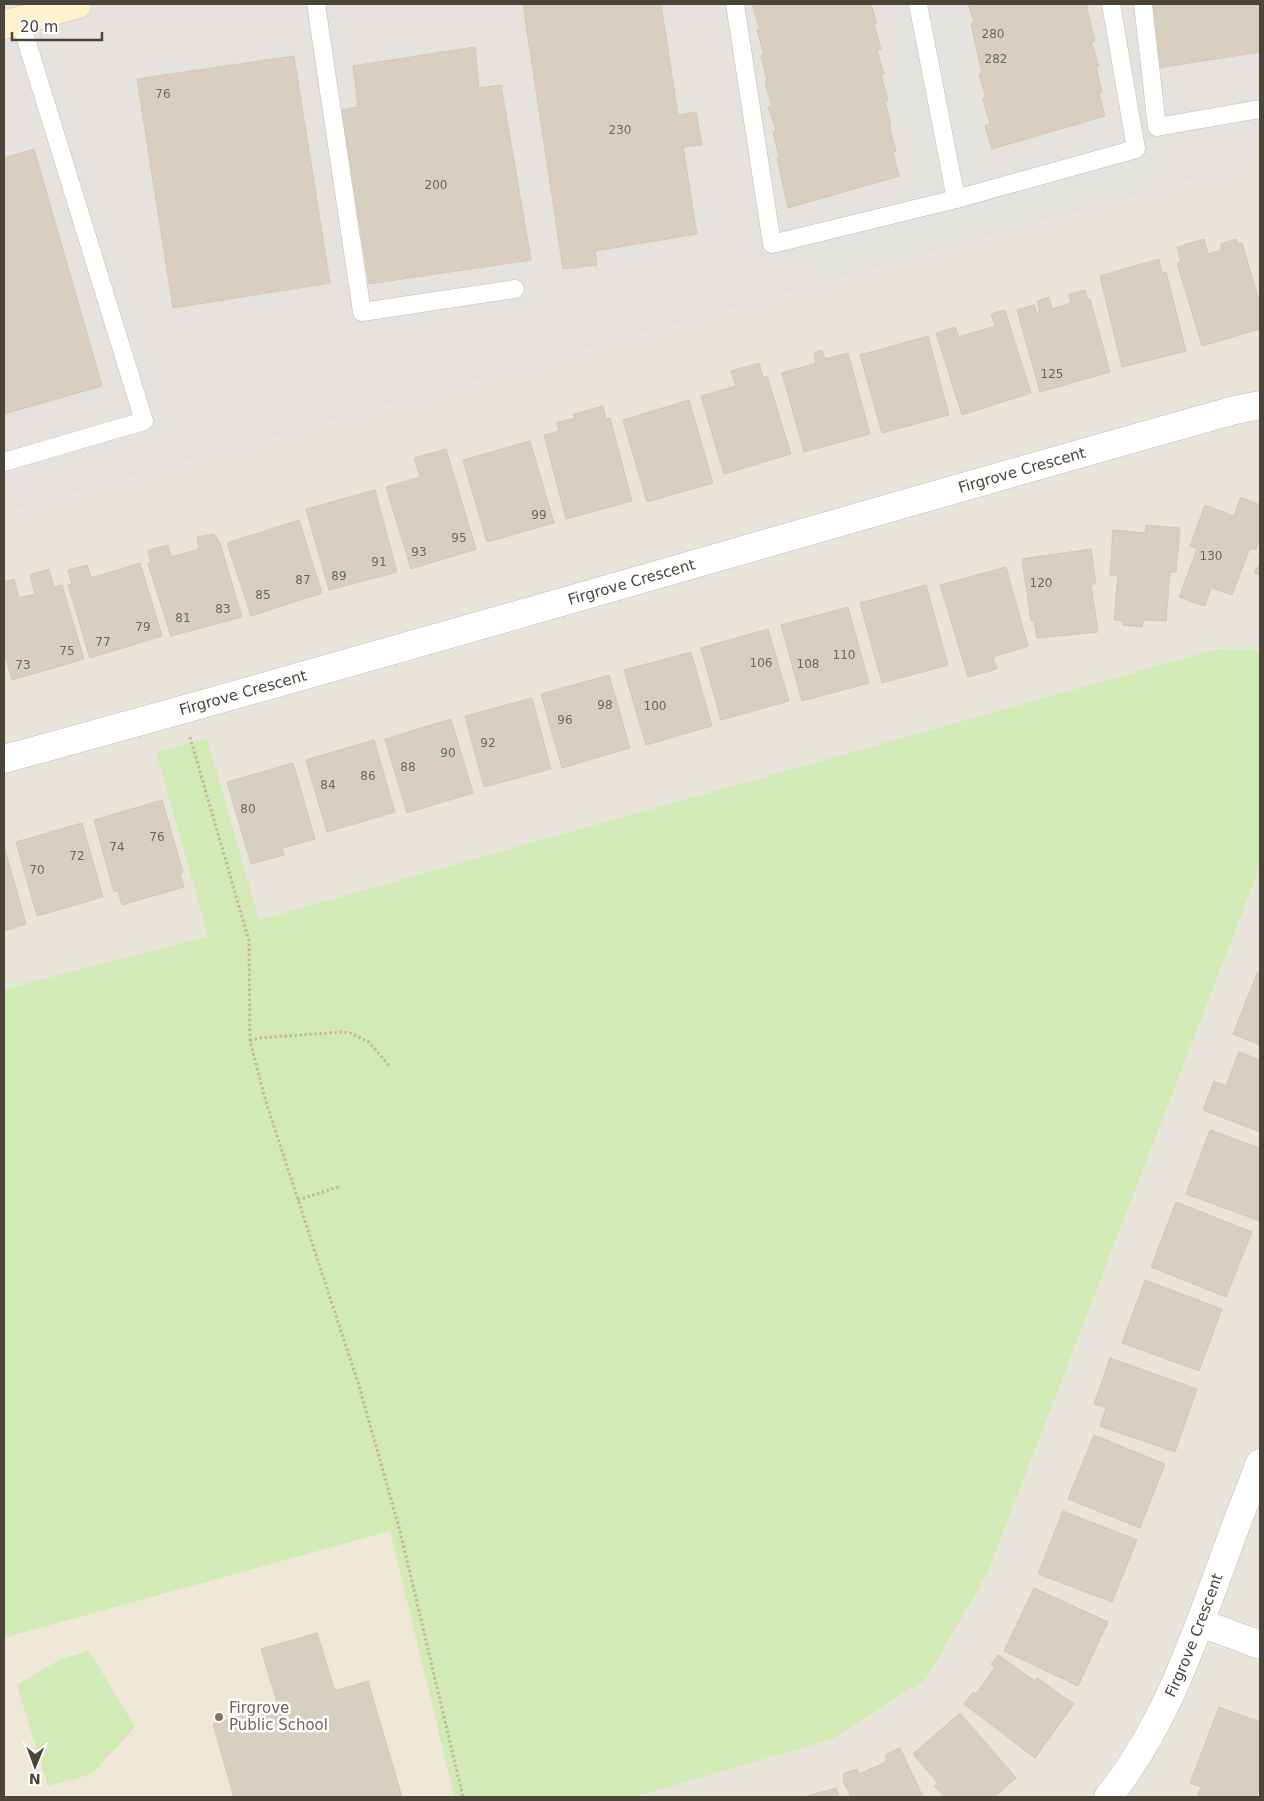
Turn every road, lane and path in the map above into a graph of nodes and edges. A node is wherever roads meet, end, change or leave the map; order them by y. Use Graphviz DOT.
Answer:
graph roads {
  1 [pos="76,4"];
  2 [pos="316,4"];
  3 [pos="735,4"];
  4 [pos="918,4"];
  5 [pos="1111,4"];
  6 [pos="1143,4"];
  7 [pos="12,22"];
  8 [pos="1260,109"];
  9 [pos="956,199"];
  10 [pos="515,289"];
  11 [pos="1260,405"];
  12 [pos="4,462"];
  13 [pos="182,710"];
  14 [pos="4,758"];
  15 [pos="250,1040"];
  16 [pos="390,1067"];
  17 [pos="341,1186"];
  18 [pos="298,1200"];
  19 [pos="1260,1463"];
  20 [pos="1201,1623"];
  21 [pos="1260,1645"];
  22 [pos="463,1797"];
  23 [pos="1108,1797"];
  1 -- 7 [label="street"];
  2 -- 10 [label="lane"];
  3 -- 9 [label="lane"];
  4 -- 9 [label="lane"];
  5 -- 9 [label="lane"];
  6 -- 8 [label="lane"];
  7 -- 12 [label="lane"];
  11 -- 13 [label="street, Firgrove Crescent"];
  13 -- 14 [label="street, Firgrove Crescent"];
  13 -- 15 [label="path"];
  15 -- 16 [label="path"];
  15 -- 18 [label="path"];
  17 -- 18 [label="path"];
  18 -- 22 [label="path"];
  19 -- 20 [label="street, Firgrove Crescent"];
  20 -- 21 [label="street"];
  20 -- 23 [label="street, Firgrove Crescent"];
}
